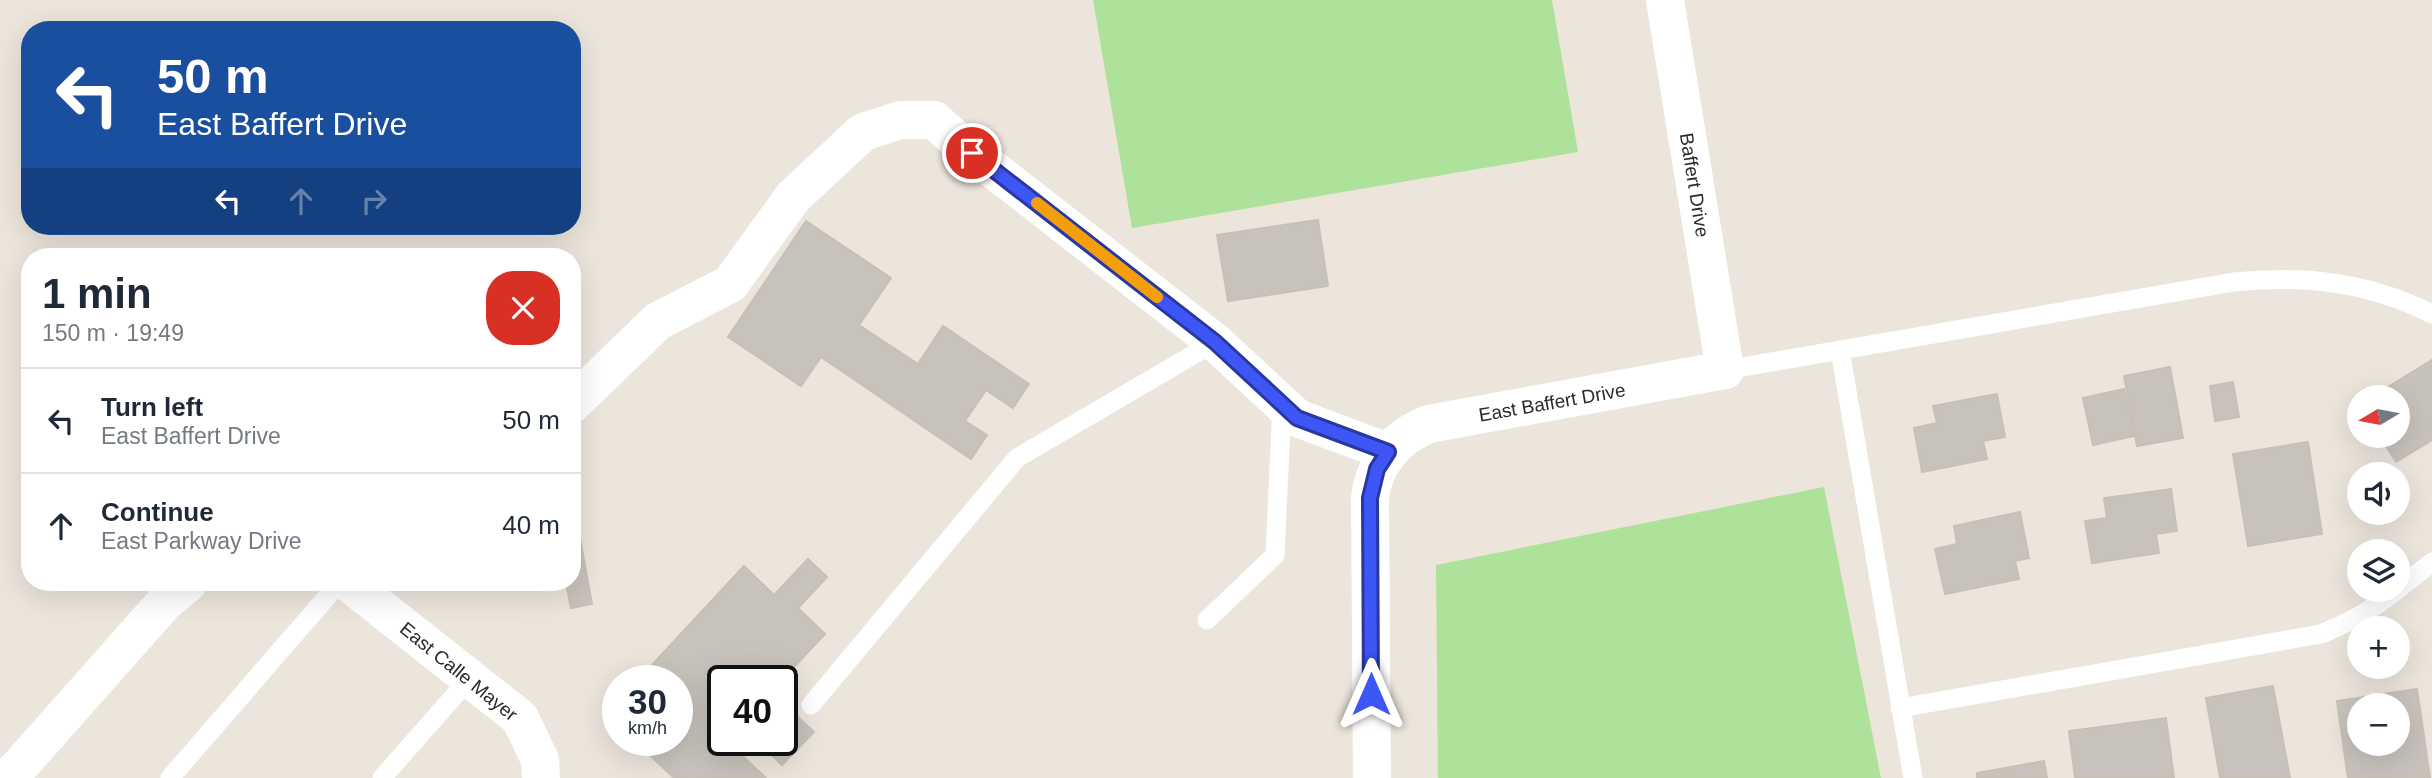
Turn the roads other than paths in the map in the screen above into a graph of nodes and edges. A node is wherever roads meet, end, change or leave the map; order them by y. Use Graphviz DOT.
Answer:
graph roads {
  1 [pos="1665,0"];
  2 [pos="2432,314"];
  3 [pos="1215,342"];
  4 [pos="1840,350"];
  5 [pos="1725,370"];
  6 [pos="581,395"];
  7 [pos="1282,403"];
  8 [pos="1388,452"];
  9 [pos="2432,562"];
  10 [pos="2410,580"];
  11 [pos="178,591"];
  12 [pos="350,591"];
  13 [pos="363,591"];
  14 [pos="2381,602"];
  15 [pos="1207,620"];
  16 [pos="470,678"];
  17 [pos="811,705"];
  18 [pos="1900,708"];
  19 [pos="9,778"];
  20 [pos="170,778"];
  21 [pos="382,778"];
  22 [pos="541,778"];
  23 [pos="1372,778"];
  24 [pos="1913,778"];
  1 -- 5 [label="street, Baffert Drive"];
  2 -- 4 [label="lane"];
  3 -- 6 [label="street"];
  3 -- 7 [label="street"];
  3 -- 17 [label="lane"];
  4 -- 5 [label="lane"];
  4 -- 18 [label="lane"];
  5 -- 8 [label="street, East Baffert Drive"];
  7 -- 8 [label="street"];
  7 -- 15 [label="lane"];
  8 -- 23 [label="street, East Baffert Drive"];
  9 -- 10 [label="lane"];
  11 -- 19 [label="street"];
  12 -- 20 [label="lane"];
  13 -- 16 [label="street, East Calle Mayer"];
  14 -- 18 [label="lane"];
  16 -- 21 [label="lane"];
  16 -- 22 [label="street, East Calle Mayer"];
  18 -- 24 [label="lane"];
}
